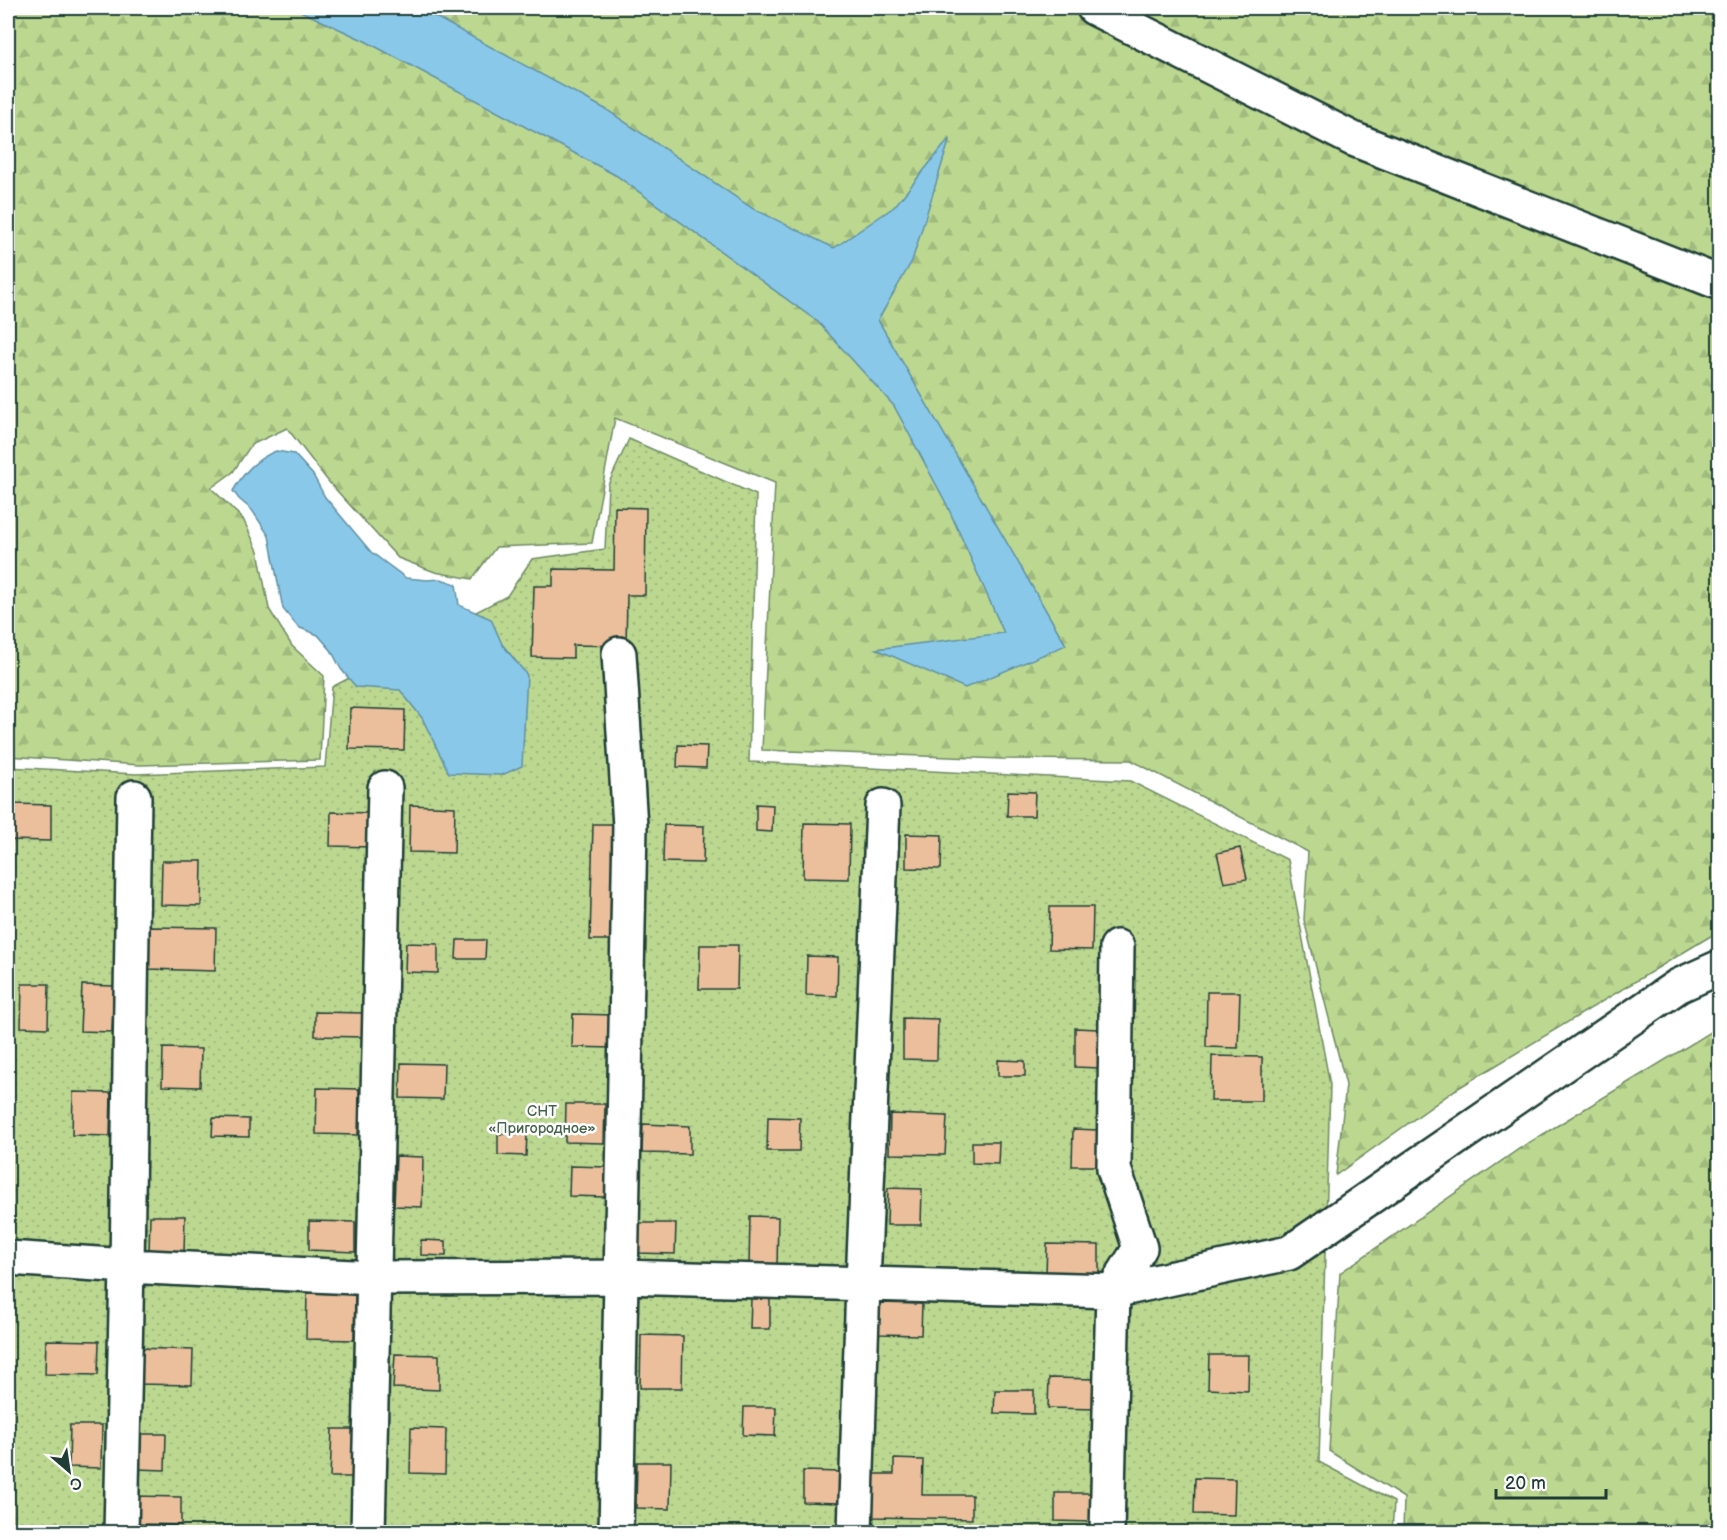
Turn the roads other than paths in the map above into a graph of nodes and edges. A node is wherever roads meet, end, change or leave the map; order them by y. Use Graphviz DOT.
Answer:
graph roads {
  1 [pos="1094,8"];
  2 [pos="1719,283"];
  3 [pos="619,654"];
  4 [pos="386,788"];
  5 [pos="134,797"];
  6 [pos="883,806"];
  7 [pos="1117,947"];
  8 [pos="1719,967"];
  9 [pos="8,1258"];
  10 [pos="127,1266"];
  11 [pos="622,1277"];
  12 [pos="374,1278"];
  13 [pos="863,1283"];
  14 [pos="1113,1291"];
  15 [pos="121,1533"];
  16 [pos="368,1533"];
  17 [pos="616,1533"];
  18 [pos="855,1533"];
  19 [pos="1107,1533"];
  1 -- 2 [label="street"];
  3 -- 11 [label="street"];
  4 -- 12 [label="street"];
  5 -- 10 [label="street"];
  6 -- 13 [label="street"];
  7 -- 14 [label="street"];
  8 -- 14 [label="street"];
  9 -- 10 [label="street"];
  10 -- 12 [label="street"];
  10 -- 15 [label="street"];
  11 -- 12 [label="street"];
  11 -- 13 [label="street"];
  11 -- 17 [label="street"];
  12 -- 16 [label="street"];
  13 -- 14 [label="street"];
  13 -- 18 [label="street"];
  14 -- 19 [label="street"];
}
